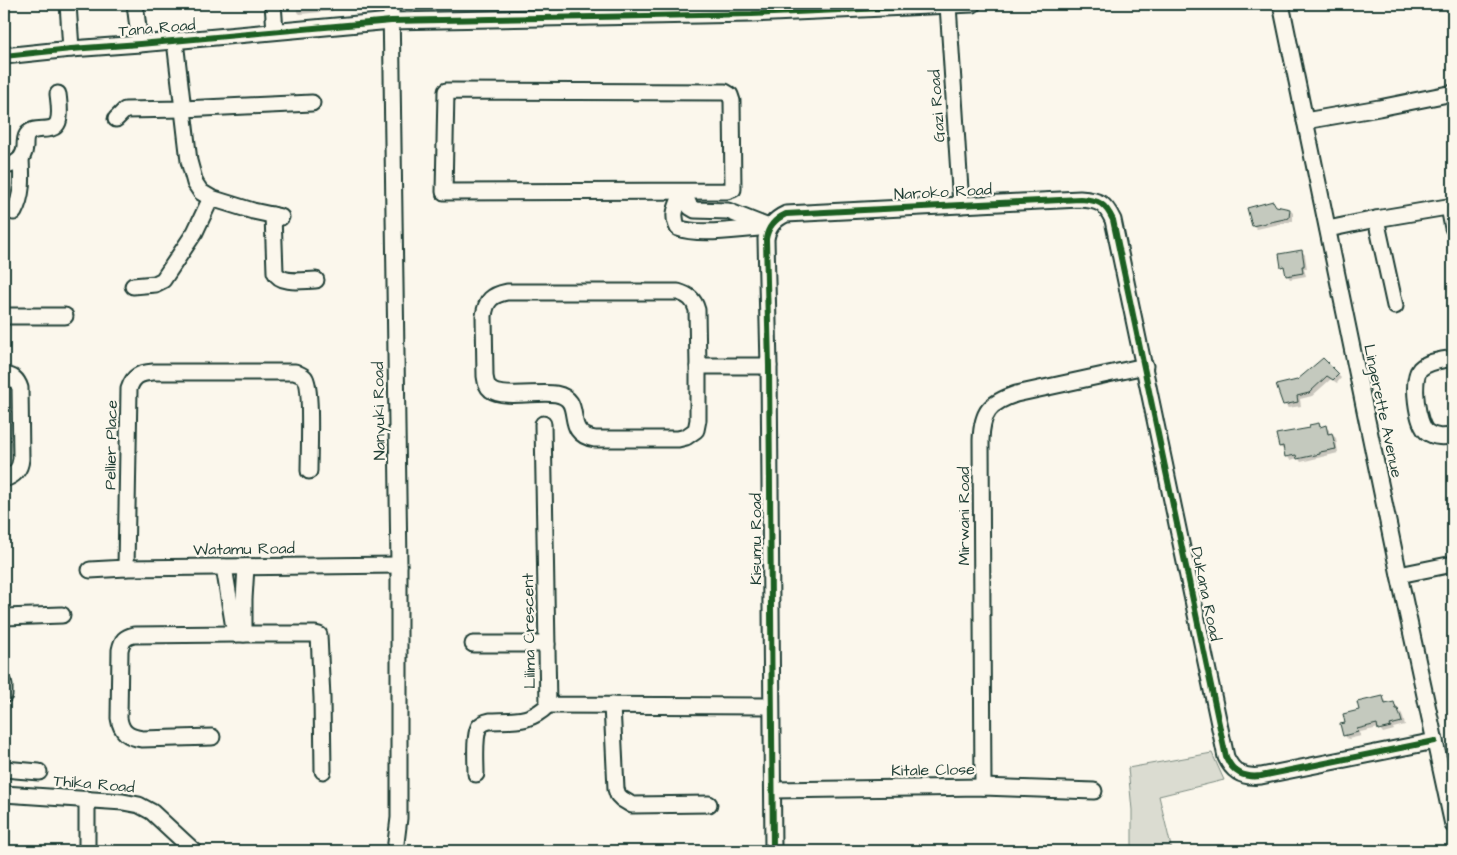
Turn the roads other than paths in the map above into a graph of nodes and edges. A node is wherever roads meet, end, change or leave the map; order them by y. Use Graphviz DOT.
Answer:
graph roads {
  1 [pos="68,4"];
  2 [pos="135,4"];
  3 [pos="273,4"];
  4 [pos="391,4"];
  5 [pos="973,4"];
  6 [pos="1281,4"];
  7 [pos="948,5"];
  8 [pos="391,21"];
  9 [pos="275,31"];
  10 [pos="175,41"];
  11 [pos="140,44"];
  12 [pos="71,49"];
  13 [pos="4,56"];
  14 [pos="1453,93"];
  15 [pos="58,94"];
  16 [pos="312,103"];
  17 [pos="183,109"];
  18 [pos="116,119"];
  19 [pos="1305,121"];
  20 [pos="21,159"];
  21 [pos="4,166"];
  22 [pos="683,192"];
  23 [pos="211,198"];
  24 [pos="961,205"];
  25 [pos="1451,207"];
  26 [pos="14,212"];
  27 [pos="734,213"];
  28 [pos="1376,219"];
  29 [pos="1113,220"];
  30 [pos="770,227"];
  31 [pos="1453,228"];
  32 [pos="736,229"];
  33 [pos="1328,229"];
  34 [pos="316,280"];
  35 [pos="133,286"];
  36 [pos="1395,306"];
  37 [pos="4,316"];
  38 [pos="66,316"];
  39 [pos="1453,358"];
  40 [pos="698,366"];
  41 [pos="769,366"];
  42 [pos="1144,366"];
  43 [pos="4,375"];
  44 [pos="543,424"];
  45 [pos="1453,436"];
  46 [pos="309,471"];
  47 [pos="4,479"];
  48 [pos="1453,564"];
  49 [pos="399,565"];
  50 [pos="224,567"];
  51 [pos="246,567"];
  52 [pos="126,568"];
  53 [pos="90,570"];
  54 [pos="1399,575"];
  55 [pos="237,600"];
  56 [pos="62,615"];
  57 [pos="4,617"];
  58 [pos="239,634"];
  59 [pos="474,644"];
  60 [pos="547,644"];
  61 [pos="4,684"];
  62 [pos="4,695"];
  63 [pos="548,705"];
  64 [pos="612,705"];
  65 [pos="771,706"];
  66 [pos="212,736"];
  67 [pos="1435,741"];
  68 [pos="4,769"];
  69 [pos="323,771"];
  70 [pos="39,772"];
  71 [pos="476,774"];
  72 [pos="983,787"];
  73 [pos="773,790"];
  74 [pos="1094,791"];
  75 [pos="4,794"];
  76 [pos="87,799"];
  77 [pos="710,804"];
  78 [pos="1451,805"];
  79 [pos="399,818"];
  80 [pos="1453,825"];
  81 [pos="87,851"];
  82 [pos="194,851"];
  83 [pos="395,851"];
  84 [pos="404,851"];
  85 [pos="773,851"];
  1 -- 12 [label="street"];
  2 -- 11 [label="street"];
  3 -- 9 [label="street"];
  4 -- 8 [label="street, Nanyuki Road"];
  5 -- 7 [label="street, Tana Road"];
  6 -- 19 [label="street, Lingerette Avenue"];
  7 -- 8 [label="street, Tana Road"];
  7 -- 24 [label="street, Gazi Road"];
  8 -- 9 [label="street, Tana Road"];
  8 -- 49 [label="street, Nanyuki Road"];
  9 -- 10 [label="street, Tana Road"];
  10 -- 11 [label="street, Tana Road"];
  10 -- 17 [label="street"];
  11 -- 12 [label="street, Tana Road"];
  12 -- 13 [label="street, Tana Road"];
  14 -- 19 [label="street"];
  15 -- 20 [label="street"];
  16 -- 17 [label="street"];
  17 -- 18 [label="street"];
  17 -- 23 [label="street"];
  19 -- 33 [label="street, Lingerette Avenue"];
  20 -- 21 [label="street"];
  20 -- 26 [label="street"];
  22 -- 22 [label="street"];
  22 -- 27 [label="street"];
  22 -- 32 [label="street"];
  23 -- 34 [label="street"];
  23 -- 35 [label="street"];
  24 -- 29 [label="street, Naroko Road"];
  24 -- 30 [label="street, Naroko Road"];
  25 -- 28 [label="street"];
  25 -- 31 [label="street"];
  27 -- 30 [label="street"];
  27 -- 32 [label="street"];
  28 -- 33 [label="street"];
  28 -- 36 [label="street"];
  29 -- 42 [label="street, Dukana Road"];
  30 -- 32 [label="street"];
  30 -- 41 [label="street, Kisumu Road"];
  33 -- 54 [label="street, Lingerette Avenue"];
  37 -- 38 [label="street"];
  39 -- 45 [label="street"];
  40 -- 40 [label="street"];
  40 -- 41 [label="street"];
  41 -- 65 [label="street, Kisumu Road"];
  42 -- 67 [label="street, Dukana Road"];
  42 -- 72 [label="street, Mirwani Road"];
  43 -- 47 [label="street"];
  44 -- 60 [label="street, Lilima Crescent"];
  46 -- 52 [label="street, Pellier Place"];
  48 -- 54 [label="street"];
  49 -- 51 [label="street, Watamu Road"];
  49 -- 79 [label="street, Nanyuki Road"];
  50 -- 51 [label="street, Watamu Road"];
  50 -- 52 [label="street, Watamu Road"];
  50 -- 55 [label="street"];
  51 -- 55 [label="street"];
  52 -- 53 [label="street, Watamu Road"];
  54 -- 67 [label="street, Lingerette Avenue"];
  55 -- 58 [label="street"];
  56 -- 57 [label="street"];
  58 -- 66 [label="street"];
  58 -- 69 [label="street"];
  59 -- 60 [label="street"];
  60 -- 63 [label="street, Lilima Crescent"];
  61 -- 62 [label="street"];
  63 -- 64 [label="street, Lilima Crescent"];
  63 -- 71 [label="street"];
  64 -- 65 [label="street, Lilima Crescent"];
  64 -- 77 [label="street"];
  65 -- 73 [label="street, Kisumu Road"];
  67 -- 78 [label="street, Lingerette Avenue"];
  68 -- 70 [label="street"];
  72 -- 73 [label="street, Kitale Close"];
  72 -- 74 [label="street, Kitale Close"];
  73 -- 85 [label="street, Kisumu Road"];
  75 -- 76 [label="street, Thika Road"];
  76 -- 81 [label="street"];
  76 -- 82 [label="street, Thika Road"];
  78 -- 80 [label="street, Lingerette Avenue"];
  79 -- 83 [label="street, Nanyuki Road"];
  79 -- 84 [label="street, Nanyuki Road"];
}
